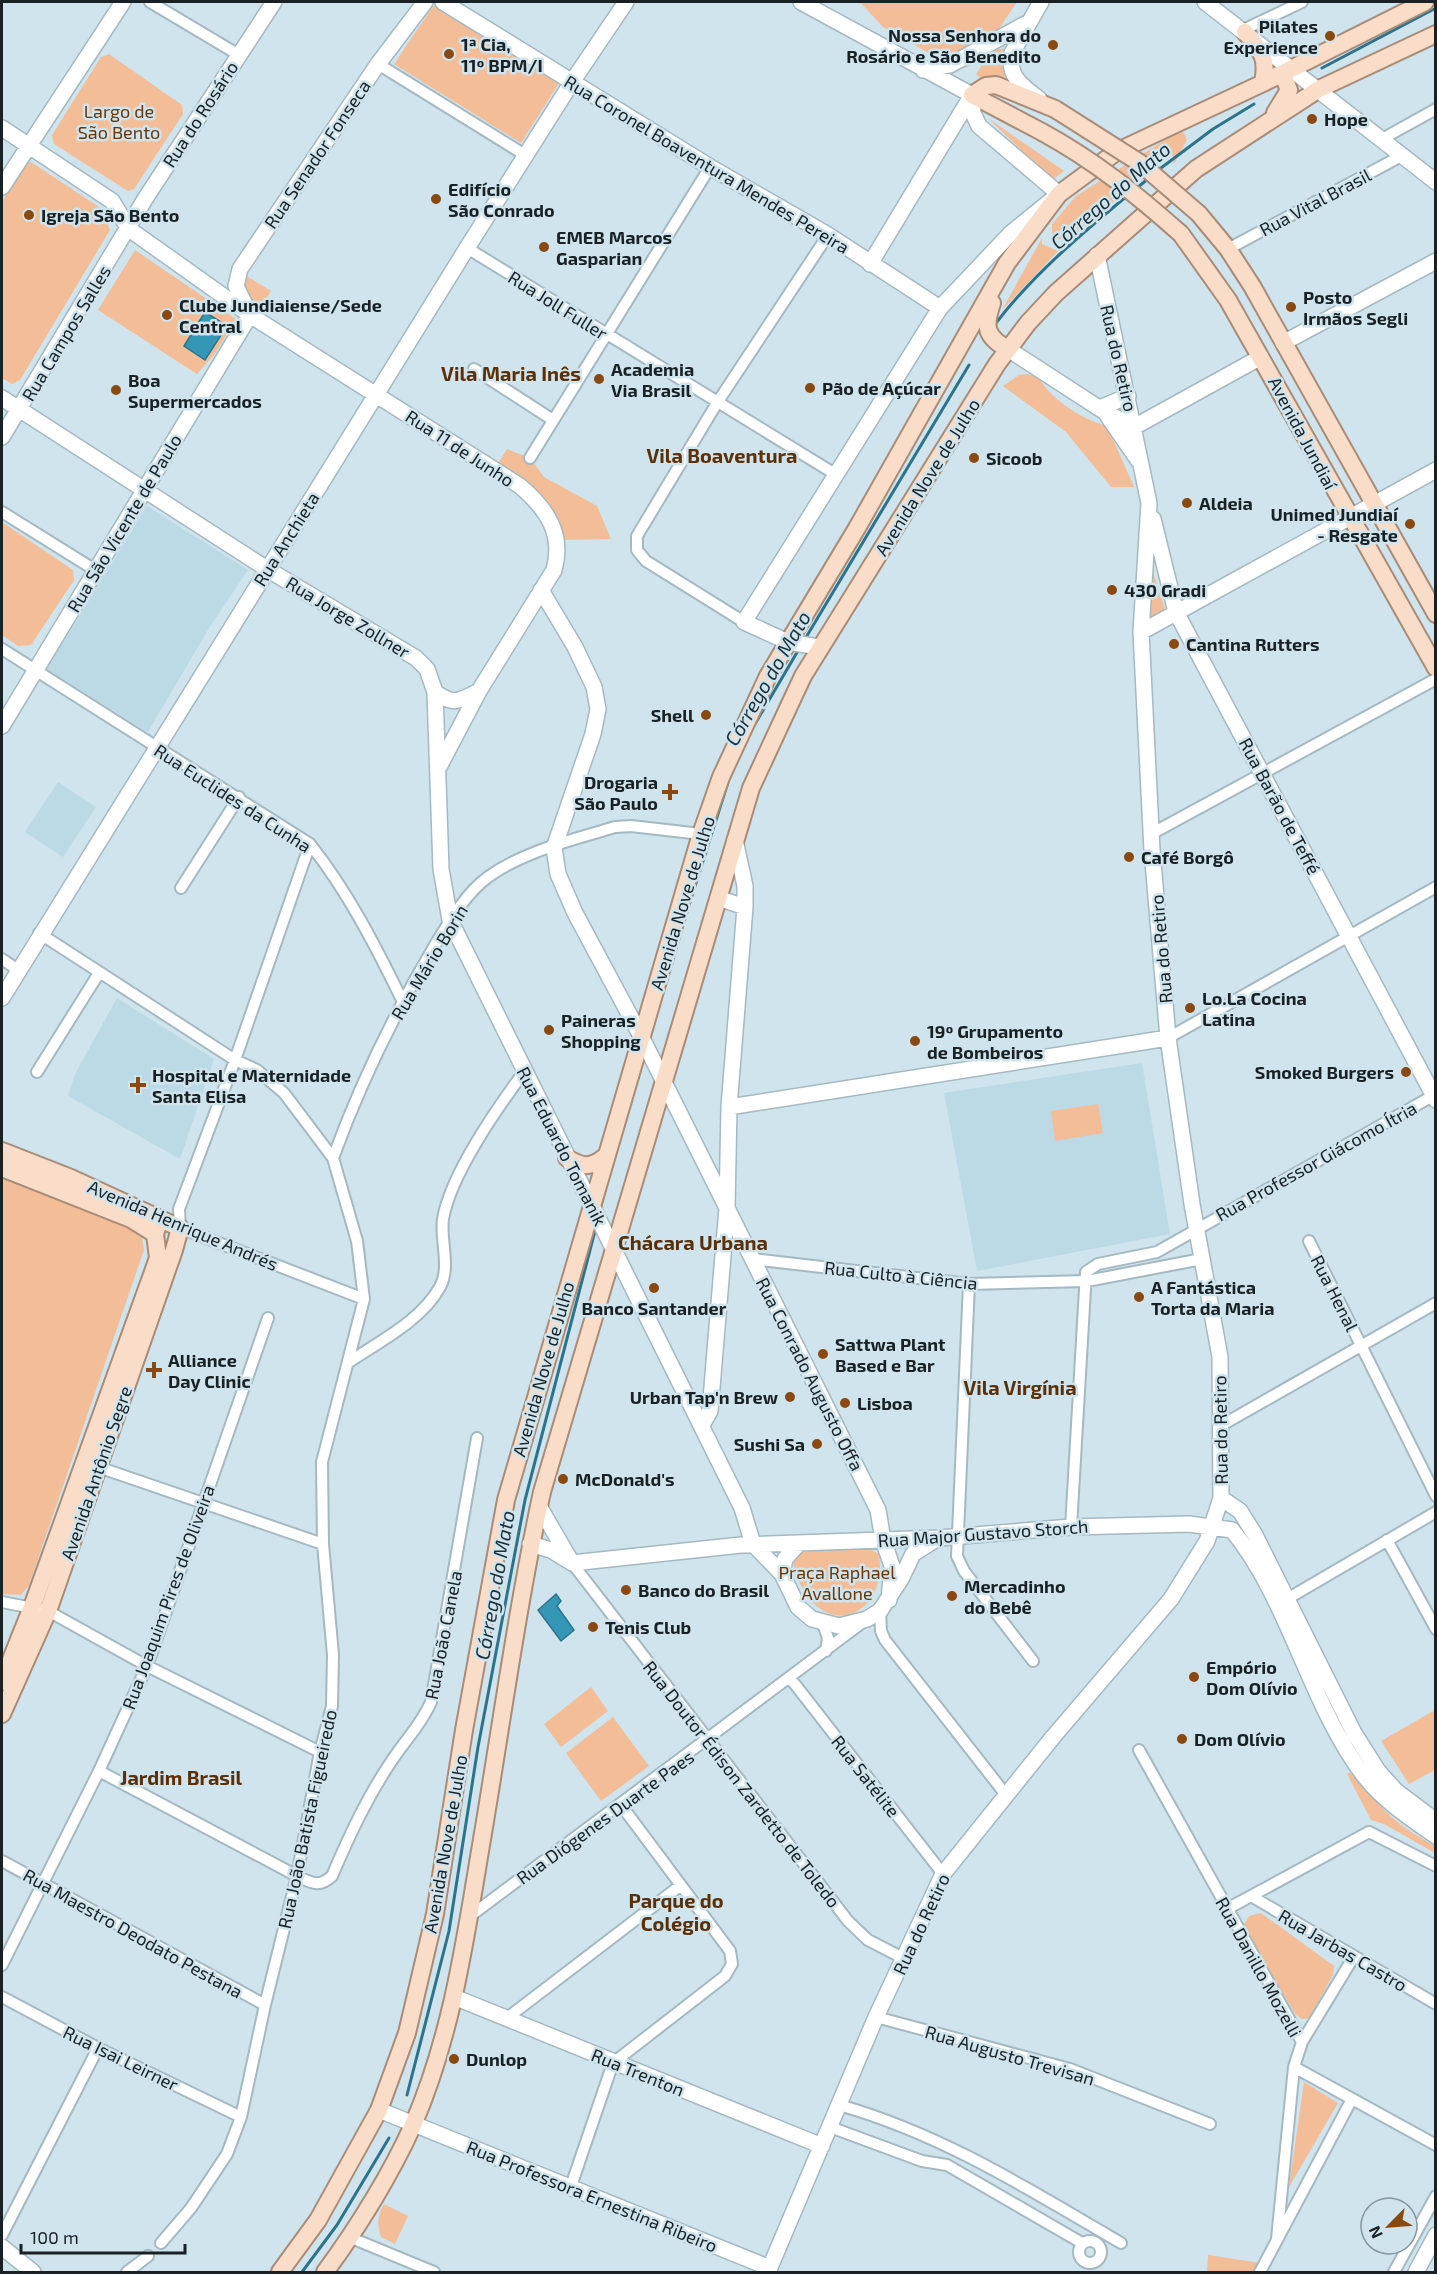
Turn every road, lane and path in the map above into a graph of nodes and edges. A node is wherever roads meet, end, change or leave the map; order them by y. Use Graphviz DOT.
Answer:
graph roads {
  1 [pos="123,2"];
  2 [pos="150,2"];
  3 [pos="274,2"];
  4 [pos="425,2"];
  5 [pos="443,2"];
  6 [pos="626,2"];
  7 [pos="801,2"];
  8 [pos="1041,2"];
  9 [pos="1205,2"];
  10 [pos="1302,2"];
  11 [pos="1425,2"];
  12 [pos="1029,22"];
  13 [pos="1244,31"];
  14 [pos="1436,34"];
  15 [pos="239,55"];
  16 [pos="378,64"];
  17 [pos="923,70"];
  18 [pos="1278,76"];
  19 [pos="572,82"];
  20 [pos="1319,89"];
  21 [pos="972,95"];
  22 [pos="1049,106"];
  23 [pos="1436,109"];
  24 [pos="1269,121"];
  25 [pos="2,128"];
  26 [pos="40,129"];
  27 [pos="1382,139"];
  28 [pos="29,145"];
  29 [pos="525,155"];
  30 [pos="1403,155"];
  31 [pos="51,160"];
  32 [pos="710,167"];
  33 [pos="1436,182"];
  34 [pos="2,187"];
  35 [pos="1059,194"];
  36 [pos="145,199"];
  37 [pos="112,201"];
  38 [pos="129,229"];
  39 [pos="828,236"];
  40 [pos="467,248"];
  41 [pos="1228,249"];
  42 [pos="1097,255"];
  43 [pos="1436,261"];
  44 [pos="1007,263"];
  45 [pos="870,264"];
  46 [pos="940,308"];
  47 [pos="250,315"];
  48 [pos="606,335"];
  49 [pos="1283,343"];
  50 [pos="1008,350"];
  51 [pos="1262,357"];
  52 [pos="474,369"];
  53 [pos="378,395"];
  54 [pos="1128,396"];
  55 [pos="2,398"];
  56 [pos="717,403"];
  57 [pos="20,408"];
  58 [pos="1102,410"];
  59 [pos="554,420"];
  60 [pos="1134,427"];
  61 [pos="2,437"];
  62 [pos="530,458"];
  63 [pos="1139,462"];
  64 [pos="1436,470"];
  65 [pos="835,474"];
  66 [pos="143,490"];
  67 [pos="1149,503"];
  68 [pos="1374,505"];
  69 [pos="2,512"];
  70 [pos="1349,518"];
  71 [pos="267,569"];
  72 [pos="95,570"];
  73 [pos="541,590"];
  74 [pos="1176,612"];
  75 [pos="1436,614"];
  76 [pos="744,622"];
  77 [pos="1142,632"];
  78 [pos="790,642"];
  79 [pos="813,646"];
  80 [pos="2,649"];
  81 [pos="1436,668"];
  82 [pos="36,670"];
  83 [pos="1436,679"];
  84 [pos="479,690"];
  85 [pos="435,692"];
  86 [pos="2,726"];
  87 [pos="156,747"];
  88 [pos="439,767"];
  89 [pos="1263,774"];
  90 [pos="239,797"];
  91 [pos="701,834"];
  92 [pos="1151,834"];
  93 [pos="735,840"];
  94 [pos="310,844"];
  95 [pos="554,848"];
  96 [pos="1436,887"];
  97 [pos="181,888"];
  98 [pos="718,898"];
  99 [pos="745,907"];
  100 [pos="450,920"];
  101 [pos="39,933"];
  102 [pos="1347,936"];
  103 [pos="2,959"];
  104 [pos="18,970"];
  105 [pos="99,973"];
  106 [pos="2,998"];
  107 [pos="402,1000"];
  108 [pos="642,1038"];
  109 [pos="1168,1038"];
  110 [pos="235,1060"];
  111 [pos="37,1072"];
  112 [pos="524,1072"];
  113 [pos="664,1082"];
  114 [pos="1435,1097"];
  115 [pos="729,1107"];
  116 [pos="2,1151"];
  117 [pos="607,1155"];
  118 [pos="333,1158"];
  119 [pos="567,1158"];
  120 [pos="2,1168"];
  121 [pos="70,1186"];
  122 [pos="727,1208"];
  123 [pos="179,1209"];
  124 [pos="595,1212"];
  125 [pos="158,1226"];
  126 [pos="180,1228"];
  127 [pos="1197,1228"];
  128 [pos="1309,1241"];
  129 [pos="613,1247"];
  130 [pos="752,1259"];
  131 [pos="1202,1259"];
  132 [pos="1087,1281"];
  133 [pos="969,1284"];
  134 [pos="364,1299"];
  135 [pos="1436,1303"];
  136 [pos="268,1318"];
  137 [pos="1361,1346"];
  138 [pos="349,1362"];
  139 [pos="702,1425"];
  140 [pos="1222,1425"];
  141 [pos="477,1438"];
  142 [pos="98,1467"];
  143 [pos="1436,1496"];
  144 [pos="1221,1498"];
  145 [pos="204,1502"];
  146 [pos="539,1506"];
  147 [pos="1436,1512"];
  148 [pos="1213,1525"];
  149 [pos="1071,1527"];
  150 [pos="957,1537"];
  151 [pos="939,1538"];
  152 [pos="883,1540"];
  153 [pos="1387,1540"];
  154 [pos="800,1543"];
  155 [pos="323,1544"];
  156 [pos="530,1544"];
  157 [pos="753,1544"];
  158 [pos="572,1563"];
  159 [pos="782,1574"];
  160 [pos="1271,1594"];
  161 [pos="1287,1599"];
  162 [pos="2,1602"];
  163 [pos="40,1609"];
  164 [pos="878,1610"];
  165 [pos="823,1623"];
  166 [pos="1436,1629"];
  167 [pos="826,1651"];
  168 [pos="1034,1660"];
  169 [pos="147,1666"];
  170 [pos="790,1678"];
  171 [pos="2,1682"];
  172 [pos="2,1714"];
  173 [pos="709,1740"];
  174 [pos="1139,1750"];
  175 [pos="320,1752"];
  176 [pos="99,1771"];
  177 [pos="1006,1795"];
  178 [pos="621,1805"];
  179 [pos="1436,1821"];
  180 [pos="1436,1836"];
  181 [pos="2,1861"];
  182 [pos="1436,1866"];
  183 [pos="943,1874"];
  184 [pos="297,1876"];
  185 [pos="42,1883"];
  186 [pos="681,1885"];
  187 [pos="1251,1896"];
  188 [pos="1227,1909"];
  189 [pos="469,1917"];
  190 [pos="1353,1958"];
  191 [pos="905,1959"];
  192 [pos="2,1965"];
  193 [pos="2,1997"];
  194 [pos="454,1997"];
  195 [pos="1436,2004"];
  196 [pos="265,2006"];
  197 [pos="876,2017"];
  198 [pos="507,2018"];
  199 [pos="1302,2042"];
  200 [pos="98,2048"];
  201 [pos="613,2063"];
  202 [pos="1294,2067"];
  203 [pos="1352,2099"];
  204 [pos="839,2105"];
  205 [pos="384,2112"];
  206 [pos="242,2117"];
  207 [pos="410,2122"];
  208 [pos="1210,2124"];
  209 [pos="830,2127"];
  210 [pos="1436,2145"];
  211 [pos="822,2146"];
  212 [pos="957,2150"];
  213 [pos="947,2165"];
  214 [pos="571,2186"];
  215 [pos="1436,2196"];
  216 [pos="2,2235"];
  217 [pos="1436,2235"];
  218 [pos="349,2237"];
  219 [pos="1277,2239"];
  220 [pos="161,2243"];
  221 [pos="1082,2243"];
  222 [pos="1121,2243"];
  223 [pos="2,2247"];
  224 [pos="148,2256"];
  225 [pos="1099,2258"];
  226 [pos="769,2270"];
  227 [pos="33,2272"];
  228 [pos="127,2272"];
  229 [pos="280,2272"];
  230 [pos="325,2272"];
  231 [pos="434,2272"];
  232 [pos="1102,2272"];
  233 [pos="1260,2272"];
  234 [pos="1394,2272"];
  235 [pos="1416,2272"];
  1 -- 26 [label="street"];
  2 -- 15 [label="street"];
  3 -- 15 [label="street, Rua do Rosário"];
  4 -- 16 [label="street, Rua Senador Fonseca"];
  5 -- 19 [label="street, Rua Coronel Boaventura Mendes Pereira"];
  6 -- 19 [label="street, Rua Anchieta"];
  7 -- 17 [label="street"];
  8 -- 12 [label="street"];
  9 -- 13 [label="street"];
  10 -- 13 [label="street"];
  11 -- 18 [label="main road, Avenida Nove de Julho"];
  12 -- 17 [label="street"];
  12 -- 22 [label="street"];
  13 -- 18 [label="street"];
  13 -- 18 [label="main road"];
  14 -- 20 [label="main road, Avenida Nove de Julho"];
  15 -- 36 [label="street, Rua do Rosário"];
  16 -- 29 [label="street"];
  16 -- 47 [label="street, Rua Senador Fonseca"];
  17 -- 21 [label="street"];
  18 -- 20 [label="street"];
  18 -- 24 [label="main road"];
  18 -- 35 [label="main road, Avenida Nove de Julho"];
  19 -- 29 [label="street, Rua Anchieta"];
  19 -- 32 [label="street, Rua Coronel Boaventura Mendes Pereira"];
  20 -- 24 [label="main road, Avenida Nove de Julho"];
  20 -- 27 [label="street"];
  21 -- 22 [label="main road, Avenida Jundiaí"];
  21 -- 35 [label="street"];
  21 -- 45 [label="street"];
  21 -- 51 [label="main road, Avenida Jundiaí, bridge"];
  22 -- 41 [label="main road, Avenida Jundiaí, bridge"];
  23 -- 27 [label="street"];
  24 -- 42 [label="main road, Avenida Nove de Julho"];
  25 -- 28 [label="street"];
  26 -- 28 [label="street"];
  26 -- 31 [label="street"];
  27 -- 30 [label="street"];
  28 -- 31 [label="street"];
  28 -- 34 [label="street"];
  29 -- 40 [label="street, Rua Anchieta"];
  30 -- 33 [label="street"];
  30 -- 41 [label="street, Rua Vital Brasil"];
  31 -- 37 [label="street"];
  32 -- 39 [label="street, Rua Coronel Boaventura Mendes Pereira"];
  32 -- 48 [label="street"];
  35 -- 44 [label="main road, Avenida Nove de Julho"];
  35 -- 46 [label="street"];
  36 -- 37 [label="street"];
  36 -- 38 [label="street, Rua do Rosário"];
  37 -- 38 [label="street"];
  38 -- 47 [label="street, Rua 11 de Junho"];
  38 -- 57 [label="street, Rua Campos Salles"];
  39 -- 45 [label="street, Rua Coronel Boaventura Mendes Pereira"];
  39 -- 56 [label="street"];
  40 -- 48 [label="street, Rua Joll Fuller"];
  40 -- 53 [label="street, Rua Anchieta"];
  41 -- 49 [label="main road, Avenida Jundiaí"];
  42 -- 50 [label="main road, Avenida Nove de Julho"];
  42 -- 54 [label="street, Rua do Retiro"];
  43 -- 49 [label="street"];
  44 -- 50 [label="main road"];
  44 -- 78 [label="main road, Avenida Nove de Julho"];
  45 -- 46 [label="street, Rua Coronel Boaventura Mendes Pereira"];
  46 -- 65 [label="street"];
  47 -- 53 [label="street, Rua 11 de Junho"];
  47 -- 66 [label="street, Rua São Vicente de Paulo"];
  48 -- 56 [label="street, Rua Joll Fuller"];
  48 -- 59 [label="street"];
  49 -- 68 [label="main road, Avenida Jundiaí"];
  50 -- 58 [label="street"];
  50 -- 79 [label="main road, Avenida Nove de Julho"];
  51 -- 60 [label="street"];
  51 -- 70 [label="main road, Avenida Jundiaí"];
  52 -- 59 [label="street"];
  53 -- 71 [label="street, Rua Anchieta"];
  53 -- 73 [label="street, Rua 11 de Junho"];
  54 -- 58 [label="street"];
  54 -- 60 [label="street, Rua do Retiro"];
  55 -- 57 [label="street, Rua Jorge Zollner"];
  56 -- 65 [label="street, Rua Joll Fuller"];
  56 -- 76 [label="street"];
  57 -- 61 [label="street, Rua Campos Salles"];
  57 -- 66 [label="street, Rua Jorge Zollner"];
  58 -- 60 [label="street"];
  58 -- 63 [label="street, Rua do Retiro"];
  59 -- 62 [label="street"];
  60 -- 63 [label="street, Rua do Retiro"];
  63 -- 67 [label="street, Rua do Retiro"];
  64 -- 68 [label="street"];
  65 -- 76 [label="street"];
  66 -- 71 [label="street, Rua Jorge Zollner"];
  66 -- 72 [label="street, Rua São Vicente de Paulo"];
  67 -- 74 [label="street, Rua Barão de Teffé"];
  67 -- 77 [label="street, Rua do Retiro"];
  68 -- 70 [label="street"];
  68 -- 75 [label="main road, Avenida Jundiaí"];
  69 -- 72 [label="street"];
  70 -- 74 [label="street"];
  70 -- 81 [label="main road, Avenida Jundiaí"];
  71 -- 85 [label="street, Rua Jorge Zollner"];
  71 -- 87 [label="street, Rua Anchieta"];
  72 -- 82 [label="street, Rua São Vicente de Paulo"];
  73 -- 84 [label="street, Rua 11 de Junho"];
  73 -- 95 [label="street, Rua Conrado Augusto Offa"];
  74 -- 77 [label="street"];
  74 -- 89 [label="street, Rua Barão de Teffé"];
  76 -- 78 [label="street"];
  77 -- 92 [label="street, Rua do Retiro"];
  78 -- 79 [label="street"];
  78 -- 91 [label="main road, Avenida Nove de Julho"];
  79 -- 93 [label="main road, Avenida Nove de Julho"];
  80 -- 82 [label="street, Rua Euclides da Cunha"];
  82 -- 86 [label="street, Rua São Vicente de Paulo"];
  82 -- 87 [label="street, Rua Euclides da Cunha"];
  83 -- 89 [label="street"];
  84 -- 85 [label="street"];
  84 -- 88 [label="street, Rua 11 de Junho"];
  85 -- 88 [label="street, Rua Jorge Zollner"];
  87 -- 90 [label="street, Rua Euclides da Cunha"];
  87 -- 101 [label="street, Rua Anchieta"];
  88 -- 100 [label="street, Rua Eduardo Tomanik"];
  89 -- 92 [label="street"];
  89 -- 102 [label="street, Rua Barão de Teffé"];
  90 -- 94 [label="street, Rua Euclides da Cunha"];
  90 -- 97 [label="street"];
  91 -- 95 [label="street, Rua Mário Borin"];
  91 -- 108 [label="main road, Avenida Nove de Julho"];
  92 -- 109 [label="street, Rua do Retiro"];
  93 -- 98 [label="main road, Avenida Nove de Julho"];
  93 -- 99 [label="street"];
  94 -- 107 [label="street, Rua Euclides da Cunha"];
  94 -- 110 [label="street"];
  95 -- 100 [label="street, Rua Mário Borin"];
  95 -- 108 [label="street, Rua Conrado Augusto Offa"];
  96 -- 102 [label="street"];
  98 -- 99 [label="street"];
  98 -- 113 [label="main road, Avenida Nove de Julho"];
  99 -- 115 [label="street"];
  100 -- 107 [label="street, Rua Mário Borin"];
  100 -- 112 [label="street, Rua Eduardo Tomanik"];
  101 -- 104 [label="street, Rua Anchieta"];
  101 -- 105 [label="street"];
  102 -- 109 [label="street"];
  102 -- 114 [label="street, Rua Barão de Teffé"];
  103 -- 104 [label="street"];
  104 -- 106 [label="street, Rua Anchieta"];
  105 -- 110 [label="street"];
  105 -- 111 [label="street"];
  107 -- 118 [label="street, Rua Mário Borin"];
  108 -- 113 [label="street, Rua Conrado Augusto Offa"];
  108 -- 117 [label="main road, Avenida Nove de Julho"];
  109 -- 115 [label="street"];
  109 -- 127 [label="street, Rua do Retiro"];
  110 -- 118 [label="street"];
  110 -- 123 [label="street"];
  112 -- 119 [label="street, Rua Eduardo Tomanik"];
  112 -- 138 [label="street"];
  113 -- 122 [label="street, Rua Conrado Augusto Offa"];
  113 -- 129 [label="main road, Avenida Nove de Julho"];
  114 -- 127 [label="street, Rua Professor Giácomo Ítria"];
  115 -- 122 [label="street"];
  116 -- 121 [label="main road, Avenida Henrique Andrés"];
  117 -- 119 [label="main road"];
  117 -- 124 [label="main road, Avenida Nove de Julho"];
  118 -- 134 [label="street"];
  119 -- 124 [label="street, Rua Eduardo Tomanik"];
  120 -- 121 [label="main road, Avenida Henrique Andrés"];
  121 -- 125 [label="main road, Avenida Henrique Andrés"];
  122 -- 130 [label="street, Rua Conrado Augusto Offa"];
  122 -- 139 [label="street"];
  123 -- 125 [label="street"];
  123 -- 126 [label="street"];
  124 -- 129 [label="street, Rua Eduardo Tomanik"];
  124 -- 205 [label="main road, Avenida Nove de Julho"];
  125 -- 126 [label="main road, Avenida Henrique Andrés"];
  125 -- 163 [label="main road, Avenida Antônio Segre"];
  126 -- 134 [label="street, Avenida Henrique Andrés"];
  126 -- 142 [label="main road, Avenida Antônio Segre"];
  127 -- 131 [label="street, Rua do Retiro"];
  127 -- 132 [label="street"];
  128 -- 137 [label="street, Rua Henal"];
  129 -- 139 [label="street, Rua Eduardo Tomanik"];
  129 -- 146 [label="main road, Avenida Nove de Julho"];
  130 -- 133 [label="street, Rua Culto à Ciência"];
  130 -- 152 [label="street, Rua Conrado Augusto Offa"];
  131 -- 132 [label="street, Rua Culto à Ciência"];
  131 -- 140 [label="street, Rua do Retiro"];
  132 -- 133 [label="street, Rua Culto à Ciência"];
  132 -- 149 [label="street"];
  133 -- 150 [label="street"];
  134 -- 138 [label="street, Rua João Batista Figueiredo"];
  135 -- 137 [label="street"];
  136 -- 145 [label="street, Rua Joaquim Pires de Oliveira"];
  137 -- 140 [label="street"];
  137 -- 143 [label="street, Rua Henal"];
  138 -- 155 [label="street, Rua João Batista Figueiredo"];
  139 -- 157 [label="street, Rua Eduardo Tomanik"];
  140 -- 144 [label="street, Rua do Retiro"];
  141 -- 184 [label="street, Rua João Canela"];
  142 -- 145 [label="street"];
  142 -- 163 [label="main road, Avenida Antônio Segre"];
  144 -- 148 [label="street, Rua do Retiro"];
  144 -- 161 [label="street"];
  145 -- 155 [label="street"];
  145 -- 169 [label="street, Rua Joaquim Pires de Oliveira"];
  146 -- 156 [label="main road, Avenida Nove de Julho"];
  146 -- 158 [label="street, Rua Doutor Édison Zardetto de Toledo"];
  147 -- 153 [label="street"];
  148 -- 149 [label="street, Rua Major Gustavo Storch"];
  148 -- 160 [label="street"];
  148 -- 177 [label="street, Rua do Retiro"];
  149 -- 150 [label="street, Rua Major Gustavo Storch"];
  150 -- 151 [label="street, Rua Major Gustavo Storch"];
  150 -- 168 [label="street"];
  151 -- 152 [label="street, Rua Major Gustavo Storch"];
  151 -- 164 [label="street"];
  152 -- 154 [label="street, Rua Major Gustavo Storch"];
  152 -- 164 [label="street"];
  153 -- 161 [label="street"];
  153 -- 166 [label="street"];
  154 -- 157 [label="street, Rua Major Gustavo Storch"];
  154 -- 159 [label="street"];
  155 -- 175 [label="street, Rua João Batista Figueiredo"];
  156 -- 158 [label="street, Rua Doutor Édison Zardetto de Toledo"];
  156 -- 189 [label="main road, Avenida Nove de Julho"];
  157 -- 158 [label="street, Rua Major Gustavo Storch"];
  157 -- 159 [label="street"];
  158 -- 173 [label="street, Rua Doutor Édison Zardetto de Toledo"];
  159 -- 165 [label="street"];
  160 -- 161 [label="street"];
  160 -- 180 [label="street"];
  161 -- 179 [label="street"];
  162 -- 163 [label="street"];
  163 -- 169 [label="street"];
  163 -- 171 [label="main road, Avenida Antônio Segre"];
  163 -- 172 [label="main road, Avenida Antônio Segre"];
  164 -- 165 [label="street"];
  164 -- 167 [label="street, Rua Diógenes Duarte Paes"];
  164 -- 177 [label="street"];
  165 -- 167 [label="street"];
  167 -- 170 [label="street, Rua Diógenes Duarte Paes"];
  169 -- 175 [label="street"];
  169 -- 176 [label="street, Rua Joaquim Pires de Oliveira"];
  170 -- 173 [label="street, Rua Diógenes Duarte Paes"];
  170 -- 183 [label="street, Rua Satélite"];
  173 -- 178 [label="street, Rua Diógenes Duarte Paes"];
  173 -- 191 [label="street, Rua Doutor Édison Zardetto de Toledo"];
  174 -- 188 [label="street, Rua Danillo Mozelli"];
  175 -- 184 [label="street, Rua João Batista Figueiredo"];
  176 -- 184 [label="street"];
  176 -- 185 [label="street, Rua Joaquim Pires de Oliveira"];
  177 -- 183 [label="street, Rua do Retiro"];
  178 -- 186 [label="street"];
  178 -- 189 [label="street, Rua Diógenes Duarte Paes"];
  181 -- 185 [label="street, Rua Maestro Deodato Pestana"];
  182 -- 187 [label="street"];
  183 -- 191 [label="street, Rua do Retiro"];
  184 -- 196 [label="street, Rua João Batista Figueiredo"];
  185 -- 192 [label="street, Rua Joaquim Pires de Oliveira"];
  185 -- 196 [label="street, Rua Maestro Deodato Pestana"];
  186 -- 198 [label="street"];
  186 -- 201 [label="street"];
  187 -- 188 [label="street"];
  187 -- 190 [label="street, Rua Jarbas Castro"];
  188 -- 199 [label="street, Rua Danillo Mozelli"];
  189 -- 194 [label="main road, Avenida Nove de Julho"];
  190 -- 195 [label="street, Rua Jarbas Castro"];
  190 -- 199 [label="street"];
  191 -- 197 [label="street, Rua do Retiro"];
  193 -- 200 [label="street, Rua Isai Leirner"];
  194 -- 198 [label="street, Rua Trenton"];
  194 -- 207 [label="main road, Avenida Nove de Julho"];
  196 -- 206 [label="street, Rua João Batista Figueiredo"];
  197 -- 204 [label="street, Rua do Retiro"];
  197 -- 208 [label="street, Rua Augusto Trevisan"];
  198 -- 201 [label="street, Rua Trenton"];
  199 -- 202 [label="street, Rua Danillo Mozelli"];
  200 -- 206 [label="street, Rua Isai Leirner"];
  200 -- 216 [label="street"];
  201 -- 211 [label="street, Rua Trenton"];
  201 -- 214 [label="street"];
  202 -- 203 [label="street"];
  202 -- 219 [label="street, Rua Danillo Mozelli"];
  203 -- 210 [label="street"];
  203 -- 219 [label="street"];
  204 -- 209 [label="street, Rua do Retiro"];
  204 -- 212 [label="street"];
  205 -- 207 [label="street, Rua Professora Ernestina Ribeiro"];
  205 -- 229 [label="main road, Avenida Nove de Julho"];
  206 -- 220 [label="street, Rua João Batista Figueiredo"];
  207 -- 214 [label="street, Rua Professora Ernestina Ribeiro"];
  207 -- 218 [label="main road, Avenida Nove de Julho"];
  209 -- 211 [label="street, Rua do Retiro"];
  209 -- 213 [label="street"];
  211 -- 226 [label="street, Rua do Retiro"];
  212 -- 213 [label="street"];
  212 -- 222 [label="street"];
  213 -- 221 [label="street"];
  214 -- 226 [label="street, Rua Professora Ernestina Ribeiro"];
  215 -- 234 [label="street"];
  217 -- 235 [label="street"];
  218 -- 230 [label="main road, Avenida Nove de Julho"];
  218 -- 231 [label="street"];
  219 -- 233 [label="street"];
  221 -- 225 [label="street"];
  221 -- 225 [label="street"];
  223 -- 227 [label="street"];
  224 -- 228 [label="street"];
  225 -- 232 [label="street"];
}
